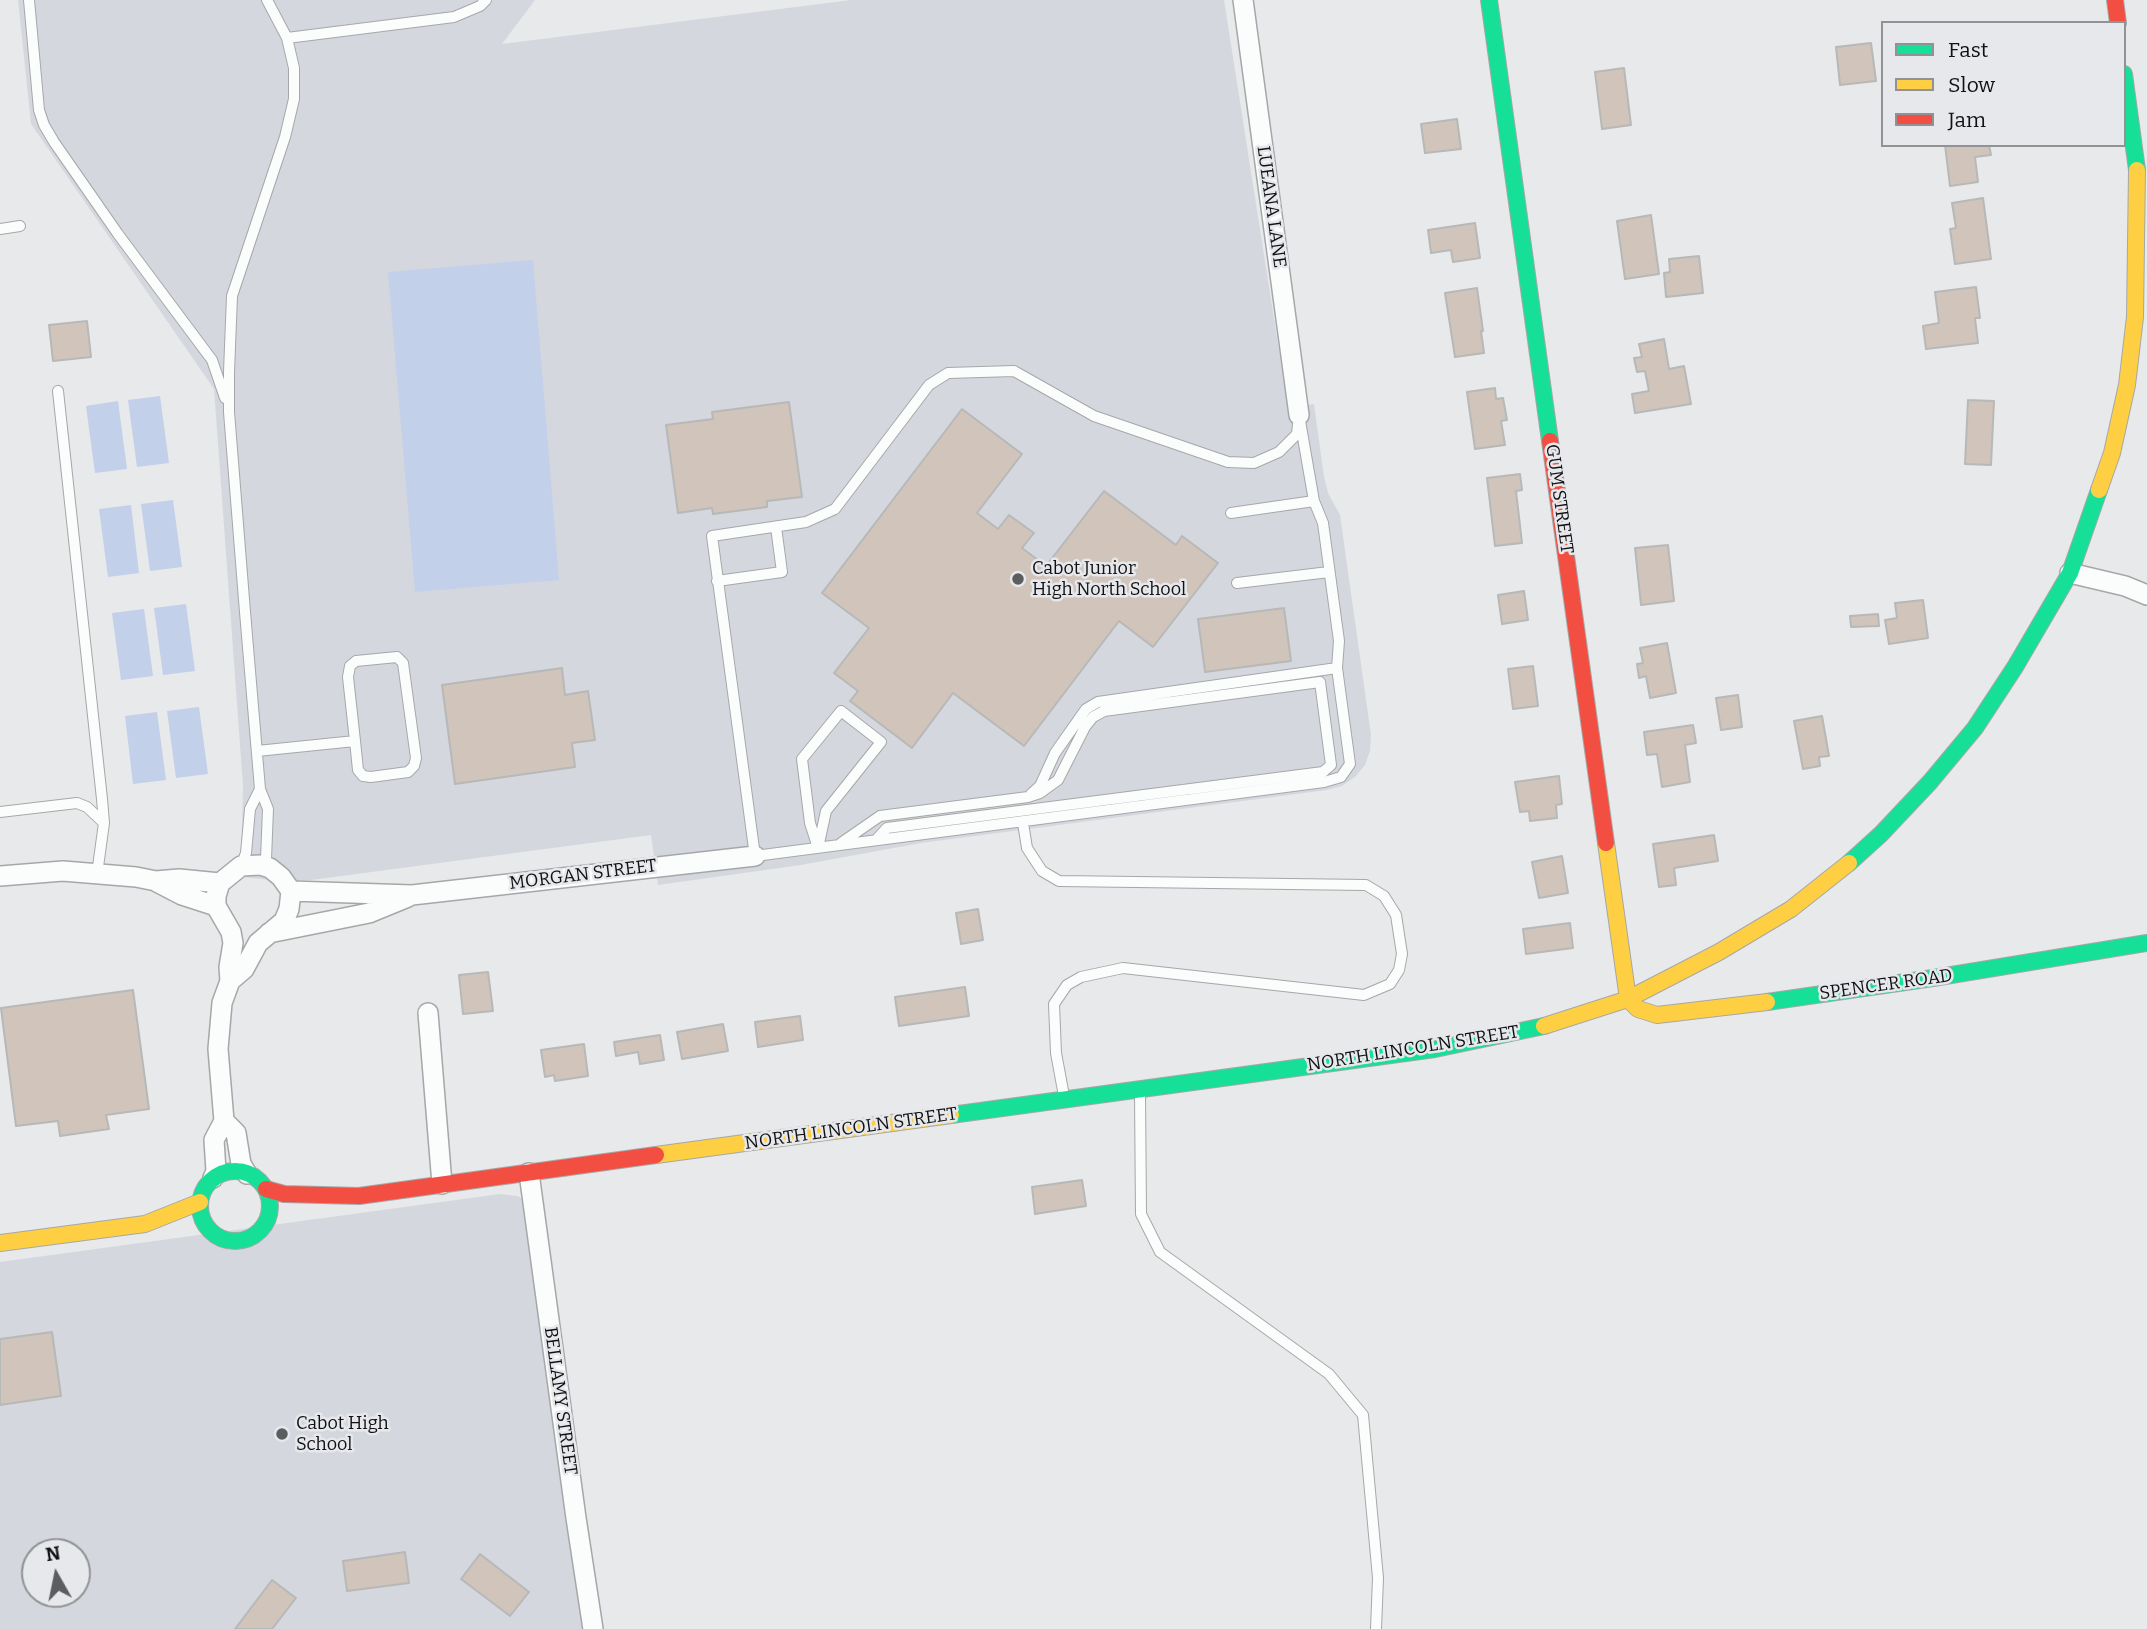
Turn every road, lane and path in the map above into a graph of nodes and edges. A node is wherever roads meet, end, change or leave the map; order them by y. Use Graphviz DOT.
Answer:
graph roads {
  1 [pos="29,0"];
  2 [pos="267,0"];
  3 [pos="486,0"];
  4 [pos="1243,0"];
  5 [pos="1489,0"];
  6 [pos="2115,0"];
  7 [pos="2118,21"];
  8 [pos="287,38"];
  9 [pos="2126,89"];
  10 [pos="20,226"];
  11 [pos="0,229"];
  12 [pos="58,391"];
  13 [pos="229,412"];
  14 [pos="1299,415"];
  15 [pos="1314,500"];
  16 [pos="1231,513"];
  17 [pos="776,527"];
  18 [pos="1329,572"];
  19 [pos="2070,573"];
  20 [pos="717,581"];
  21 [pos="1237,583"];
  22 [pos="2147,595"];
  23 [pos="1336,668"];
  24 [pos="355,741"];
  25 [pos="257,751"];
  26 [pos="260,789"];
  27 [pos="1028,797"];
  28 [pos="0,812"];
  29 [pos="1023,822"];
  30 [pos="104,823"];
  31 [pos="875,840"];
  32 [pos="838,845"];
  33 [pos="818,848"];
  34 [pos="755,856"];
  35 [pos="242,866"];
  36 [pos="270,868"];
  37 [pos="97,874"];
  38 [pos="0,876"];
  39 [pos="156,881"];
  40 [pos="220,883"];
  41 [pos="291,891"];
  42 [pos="412,895"];
  43 [pos="216,906"];
  44 [pos="231,932"];
  45 [pos="268,933"];
  46 [pos="2147,943"];
  47 [pos="230,981"];
  48 [pos="1629,999"];
  49 [pos="428,1013"];
  50 [pos="1140,1089"];
  51 [pos="1064,1100"];
  52 [pos="223,1121"];
  53 [pos="529,1173"];
  54 [pos="247,1174"];
  55 [pos="213,1178"];
  56 [pos="442,1184"];
  57 [pos="266,1189"];
  58 [pos="359,1196"];
  59 [pos="201,1211"];
  60 [pos="270,1211"];
  61 [pos="0,1244"];
  62 [pos="593,1629"];
  63 [pos="1376,1629"];
  1 -- 13 [label="lane"];
  2 -- 8 [label="lane"];
  3 -- 8 [label="lane"];
  4 -- 14 [label="street, LUEANA LANE"];
  5 -- 48 [label="street, GUM STREET"];
  6 -- 7 [label="street"];
  8 -- 13 [label="lane"];
  9 -- 19 [label="street, NORTH LINCOLN STREET"];
  10 -- 11 [label="lane"];
  12 -- 30 [label="lane"];
  13 -- 25 [label="lane"];
  14 -- 15 [label="lane"];
  14 -- 17 [label="lane"];
  15 -- 16 [label="lane"];
  15 -- 18 [label="lane"];
  17 -- 20 [label="lane"];
  17 -- 20 [label="lane"];
  18 -- 21 [label="lane"];
  18 -- 23 [label="lane"];
  19 -- 22 [label="street"];
  19 -- 48 [label="street, NORTH LINCOLN STREET"];
  20 -- 34 [label="lane"];
  23 -- 27 [label="lane"];
  23 -- 29 [label="lane"];
  24 -- 24 [label="lane"];
  24 -- 25 [label="lane"];
  25 -- 26 [label="lane"];
  26 -- 35 [label="lane"];
  26 -- 36 [label="lane"];
  27 -- 31 [label="lane"];
  27 -- 32 [label="lane"];
  28 -- 30 [label="lane"];
  29 -- 31 [label="lane"];
  29 -- 51 [label="lane"];
  30 -- 37 [label="lane"];
  31 -- 32 [label="lane"];
  32 -- 33 [label="lane"];
  33 -- 33 [label="lane"];
  33 -- 34 [label="lane"];
  34 -- 42 [label="street, MORGAN STREET"];
  35 -- 36 [label="street"];
  35 -- 40 [label="street"];
  36 -- 41 [label="street"];
  37 -- 38 [label="street"];
  37 -- 39 [label="street"];
  39 -- 40 [label="street"];
  39 -- 43 [label="street"];
  40 -- 43 [label="street"];
  41 -- 42 [label="street, MORGAN STREET"];
  41 -- 45 [label="street"];
  42 -- 45 [label="street, MORGAN STREET"];
  43 -- 44 [label="street"];
  44 -- 45 [label="street, MORGAN STREET"];
  44 -- 47 [label="street"];
  45 -- 47 [label="street"];
  46 -- 48 [label="street, SPENCER ROAD"];
  47 -- 52 [label="street"];
  48 -- 50 [label="street, NORTH LINCOLN STREET"];
  49 -- 56 [label="street"];
  50 -- 51 [label="street, NORTH LINCOLN STREET"];
  50 -- 63 [label="lane"];
  51 -- 53 [label="street, NORTH LINCOLN STREET"];
  52 -- 54 [label="street"];
  52 -- 55 [label="street"];
  53 -- 56 [label="street, NORTH LINCOLN STREET"];
  53 -- 62 [label="street, BELLAMY STREET"];
  54 -- 55 [label="street"];
  54 -- 57 [label="street"];
  55 -- 59 [label="street"];
  56 -- 58 [label="street, NORTH LINCOLN STREET"];
  57 -- 58 [label="street, NORTH LINCOLN STREET"];
  57 -- 60 [label="street"];
  58 -- 60 [label="street, NORTH LINCOLN STREET"];
  59 -- 60 [label="street"];
  59 -- 61 [label="street"];
}
